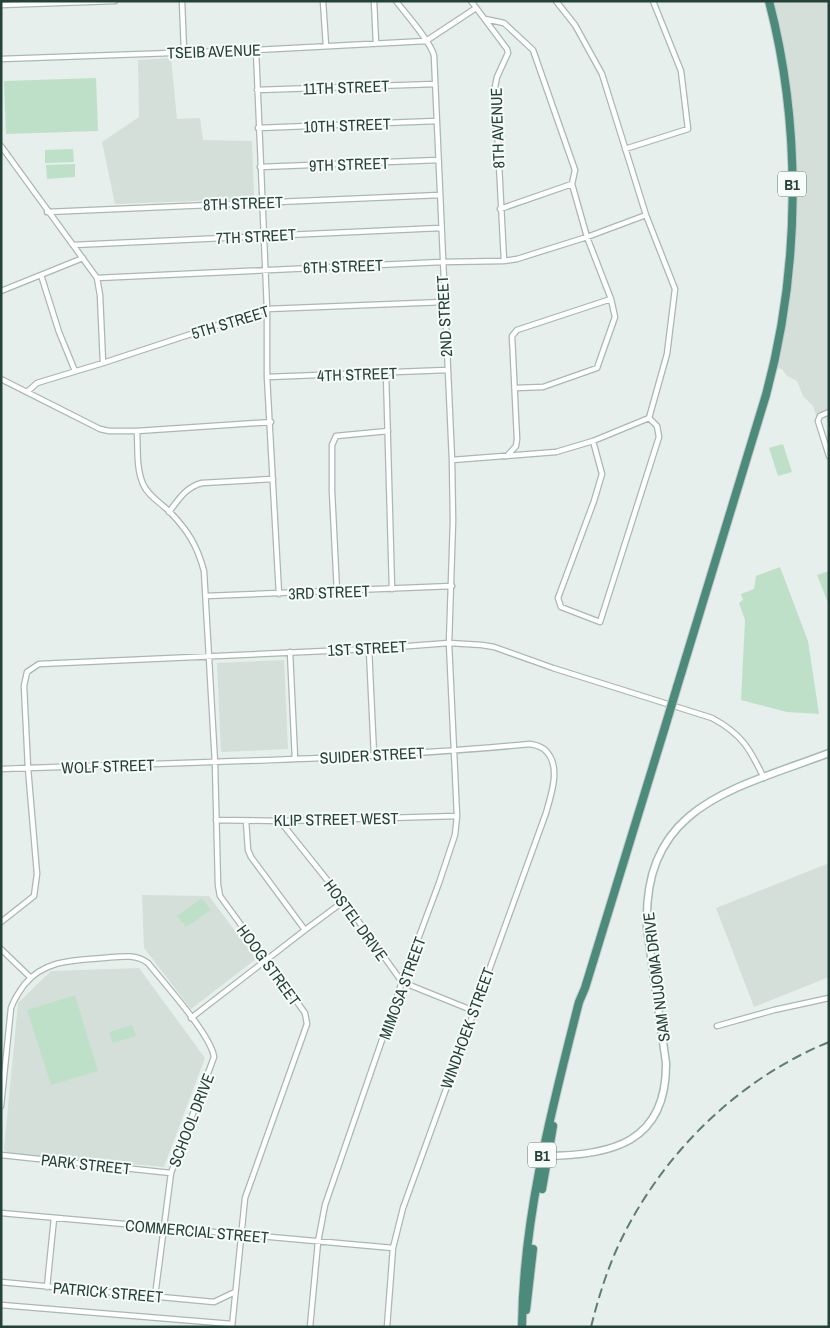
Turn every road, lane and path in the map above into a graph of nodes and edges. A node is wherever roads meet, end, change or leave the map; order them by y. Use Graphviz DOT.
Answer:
graph roads {
  1 [pos="115,1"];
  2 [pos="182,1"];
  3 [pos="323,1"];
  4 [pos="374,1"];
  5 [pos="396,1"];
  6 [pos="471,1"];
  7 [pos="556,1"];
  8 [pos="653,1"];
  9 [pos="769,1"];
  10 [pos="77,2"];
  11 [pos="1,5"];
  12 [pos="476,8"];
  13 [pos="485,19"];
  14 [pos="426,41"];
  15 [pos="376,43"];
  16 [pos="326,46"];
  17 [pos="256,50"];
  18 [pos="184,51"];
  19 [pos="1,59"];
  20 [pos="435,84"];
  21 [pos="257,90"];
  22 [pos="436,121"];
  23 [pos="258,128"];
  24 [pos="1,146"];
  25 [pos="626,149"];
  26 [pos="438,160"];
  27 [pos="260,167"];
  28 [pos="572,184"];
  29 [pos="440,195"];
  30 [pos="262,202"];
  31 [pos="500,209"];
  32 [pos="47,212"];
  33 [pos="646,215"];
  34 [pos="440,228"];
  35 [pos="263,235"];
  36 [pos="587,237"];
  37 [pos="73,245"];
  38 [pos="83,258"];
  39 [pos="504,261"];
  40 [pos="442,262"];
  41 [pos="265,269"];
  42 [pos="41,275"];
  43 [pos="97,278"];
  44 [pos="1,290"];
  45 [pos="611,299"];
  46 [pos="444,302"];
  47 [pos="267,309"];
  48 [pos="103,363"];
  49 [pos="447,370"];
  50 [pos="75,372"];
  51 [pos="386,373"];
  52 [pos="267,377"];
  53 [pos="1,379"];
  54 [pos="515,388"];
  55 [pos="27,392"];
  56 [pos="829,412"];
  57 [pos="649,418"];
  58 [pos="271,422"];
  59 [pos="137,431"];
  60 [pos="388,431"];
  61 [pos="593,441"];
  62 [pos="506,456"];
  63 [pos="829,456"];
  64 [pos="452,460"];
  65 [pos="273,479"];
  66 [pos="169,512"];
  67 [pos="452,586"];
  68 [pos="392,589"];
  69 [pos="337,592"];
  70 [pos="279,594"];
  71 [pos="206,596"];
  72 [pos="449,643"];
  73 [pos="369,649"];
  74 [pos="290,652"];
  75 [pos="209,656"];
  76 [pos="530,744"];
  77 [pos="453,751"];
  78 [pos="829,753"];
  79 [pos="374,756"];
  80 [pos="295,759"];
  81 [pos="215,763"];
  82 [pos="28,768"];
  83 [pos="1,769"];
  84 [pos="764,778"];
  85 [pos="456,816"];
  86 [pos="216,820"];
  87 [pos="246,821"];
  88 [pos="280,821"];
  89 [pos="344,902"];
  90 [pos="1,922"];
  91 [pos="304,930"];
  92 [pos="1,949"];
  93 [pos="266,961"];
  94 [pos="30,977"];
  95 [pos="402,982"];
  96 [pos="829,998"];
  97 [pos="474,1011"];
  98 [pos="192,1018"];
  99 [pos="717,1026"];
  100 [pos="1,1106"];
  101 [pos="1,1155"];
  102 [pos="545,1156"];
  103 [pos="171,1172"];
  104 [pos="1,1213"];
  105 [pos="54,1218"];
  106 [pos="164,1228"];
  107 [pos="242,1236"];
  108 [pos="318,1242"];
  109 [pos="393,1248"];
  110 [pos="1,1282"];
  111 [pos="47,1287"];
  112 [pos="236,1292"];
  113 [pos="155,1296"];
  114 [pos="1,1305"];
  115 [pos="232,1325"];
  116 [pos="310,1327"];
  117 [pos="387,1327"];
  118 [pos="523,1327"];
  1 -- 10 [label="street"];
  2 -- 18 [label="street"];
  3 -- 16 [label="street"];
  4 -- 15 [label="street"];
  5 -- 14 [label="street, 2ND STREET"];
  6 -- 12 [label="street, 8TH AVENUE"];
  7 -- 25 [label="street"];
  8 -- 25 [label="street"];
  9 -- 102 [label="highway, B1, bridge"];
  10 -- 11 [label="street"];
  12 -- 13 [label="street, 8TH AVENUE"];
  12 -- 14 [label="street"];
  13 -- 28 [label="street"];
  13 -- 31 [label="street, 8TH AVENUE"];
  14 -- 15 [label="street, TSEIB AVENUE"];
  14 -- 20 [label="street, 2ND STREET"];
  15 -- 16 [label="street, TSEIB AVENUE"];
  16 -- 17 [label="street, TSEIB AVENUE"];
  17 -- 18 [label="street, TSEIB AVENUE"];
  17 -- 21 [label="street"];
  18 -- 19 [label="street, TSEIB AVENUE"];
  20 -- 21 [label="street, 11TH STREET"];
  20 -- 22 [label="street, 2ND STREET"];
  21 -- 23 [label="street"];
  22 -- 23 [label="street, 10TH STREET"];
  22 -- 26 [label="street, 2ND STREET"];
  23 -- 27 [label="street"];
  24 -- 32 [label="street"];
  25 -- 33 [label="street"];
  26 -- 27 [label="street, 9TH STREET"];
  26 -- 29 [label="street, 2ND STREET"];
  27 -- 30 [label="street"];
  28 -- 31 [label="street"];
  28 -- 36 [label="street"];
  29 -- 30 [label="street, 8TH STREET"];
  29 -- 34 [label="street, 2ND STREET"];
  30 -- 32 [label="street, 8TH STREET"];
  30 -- 35 [label="street"];
  31 -- 39 [label="street, 8TH AVENUE"];
  32 -- 37 [label="street"];
  33 -- 36 [label="street, 6TH STREET"];
  33 -- 57 [label="street"];
  34 -- 35 [label="street, 7TH STREET"];
  34 -- 40 [label="street, 2ND STREET"];
  35 -- 37 [label="street, 7TH STREET"];
  35 -- 41 [label="street"];
  36 -- 39 [label="street, 6TH STREET"];
  36 -- 45 [label="street"];
  37 -- 38 [label="street"];
  38 -- 42 [label="street"];
  38 -- 43 [label="street"];
  39 -- 40 [label="street, 6TH STREET"];
  40 -- 41 [label="street, 6TH STREET"];
  40 -- 46 [label="street, 2ND STREET"];
  41 -- 43 [label="street, 6TH STREET"];
  41 -- 47 [label="street"];
  42 -- 44 [label="street"];
  42 -- 50 [label="street"];
  43 -- 48 [label="street"];
  45 -- 54 [label="street"];
  45 -- 54 [label="street"];
  46 -- 47 [label="street, 5TH STREET"];
  46 -- 49 [label="street, 2ND STREET"];
  47 -- 48 [label="street, 5TH STREET"];
  47 -- 52 [label="street"];
  48 -- 50 [label="street, 5TH STREET"];
  49 -- 51 [label="street, 4TH STREET"];
  49 -- 64 [label="street, 2ND STREET"];
  50 -- 55 [label="street, 5TH STREET"];
  51 -- 52 [label="street, 4TH STREET"];
  51 -- 60 [label="street"];
  52 -- 58 [label="street"];
  53 -- 55 [label="street"];
  54 -- 62 [label="street"];
  55 -- 59 [label="street"];
  56 -- 63 [label="street"];
  57 -- 61 [label="street"];
  57 -- 61 [label="street"];
  58 -- 59 [label="street"];
  58 -- 65 [label="street"];
  59 -- 66 [label="street, HOOG STREET"];
  60 -- 68 [label="street"];
  60 -- 69 [label="street"];
  61 -- 62 [label="street"];
  62 -- 64 [label="street"];
  64 -- 67 [label="street, 2ND STREET"];
  65 -- 66 [label="street"];
  65 -- 70 [label="street"];
  66 -- 71 [label="street, HOOG STREET"];
  67 -- 68 [label="street, 3RD STREET"];
  67 -- 72 [label="street, 2ND STREET"];
  68 -- 69 [label="street, 3RD STREET"];
  69 -- 70 [label="street, 3RD STREET"];
  70 -- 71 [label="street, 3RD STREET"];
  71 -- 75 [label="street, HOOG STREET"];
  72 -- 73 [label="street, 1ST STREET"];
  72 -- 77 [label="street, MIMOSA STREET"];
  72 -- 84 [label="street, 1ST STREET"];
  73 -- 74 [label="street, 1ST STREET"];
  73 -- 79 [label="street"];
  74 -- 75 [label="street, 1ST STREET"];
  74 -- 80 [label="street"];
  75 -- 81 [label="street, HOOG STREET"];
  75 -- 82 [label="street, 1ST STREET"];
  76 -- 77 [label="street, SUIDER STREET"];
  76 -- 97 [label="street, WINDHOEK STREET"];
  77 -- 79 [label="street, SUIDER STREET"];
  77 -- 85 [label="street, MIMOSA STREET"];
  78 -- 84 [label="main road, SAM NUJOMA DRIVE"];
  79 -- 80 [label="street, SUIDER STREET"];
  80 -- 81 [label="street, SUIDER STREET"];
  81 -- 82 [label="street, WOLF STREET"];
  81 -- 86 [label="street, HOOG STREET"];
  82 -- 83 [label="street, WOLF STREET"];
  82 -- 90 [label="street, 1ST STREET"];
  84 -- 102 [label="main road, SAM NUJOMA DRIVE"];
  85 -- 88 [label="street, KLIP STREET WEST"];
  85 -- 95 [label="street, MIMOSA STREET"];
  86 -- 87 [label="street, KLIP STREET WEST"];
  86 -- 93 [label="street, HOOG STREET"];
  87 -- 88 [label="street, KLIP STREET WEST"];
  87 -- 91 [label="street"];
  88 -- 89 [label="street, HOSTEL DRIVE"];
  89 -- 91 [label="street"];
  89 -- 95 [label="street, HOSTEL DRIVE"];
  91 -- 93 [label="street"];
  92 -- 94 [label="street"];
  93 -- 98 [label="street"];
  93 -- 107 [label="street, HOOG STREET"];
  94 -- 98 [label="street, SCHOOL DRIVE"];
  94 -- 100 [label="street, SCHOOL DRIVE"];
  95 -- 97 [label="street"];
  95 -- 108 [label="street, MIMOSA STREET"];
  96 -- 99 [label="street"];
  97 -- 109 [label="street, WINDHOEK STREET"];
  98 -- 103 [label="street, SCHOOL DRIVE"];
  101 -- 103 [label="street, PARK STREET"];
  102 -- 118 [label="highway, B1"];
  103 -- 106 [label="street, SCHOOL DRIVE"];
  104 -- 105 [label="street, COMMERCIAL STREET"];
  105 -- 106 [label="street, COMMERCIAL STREET"];
  105 -- 111 [label="street"];
  106 -- 107 [label="street, COMMERCIAL STREET"];
  106 -- 113 [label="street, SCHOOL DRIVE"];
  107 -- 108 [label="street, COMMERCIAL STREET"];
  107 -- 112 [label="street, HOOG STREET"];
  108 -- 109 [label="street, COMMERCIAL STREET"];
  108 -- 116 [label="street, MIMOSA STREET"];
  109 -- 117 [label="street, WINDHOEK STREET"];
  110 -- 111 [label="street, PATRICK STREET"];
  111 -- 113 [label="street, PATRICK STREET"];
  112 -- 113 [label="street, PATRICK STREET"];
  112 -- 115 [label="street, HOOG STREET"];
  114 -- 115 [label="street"];
}
